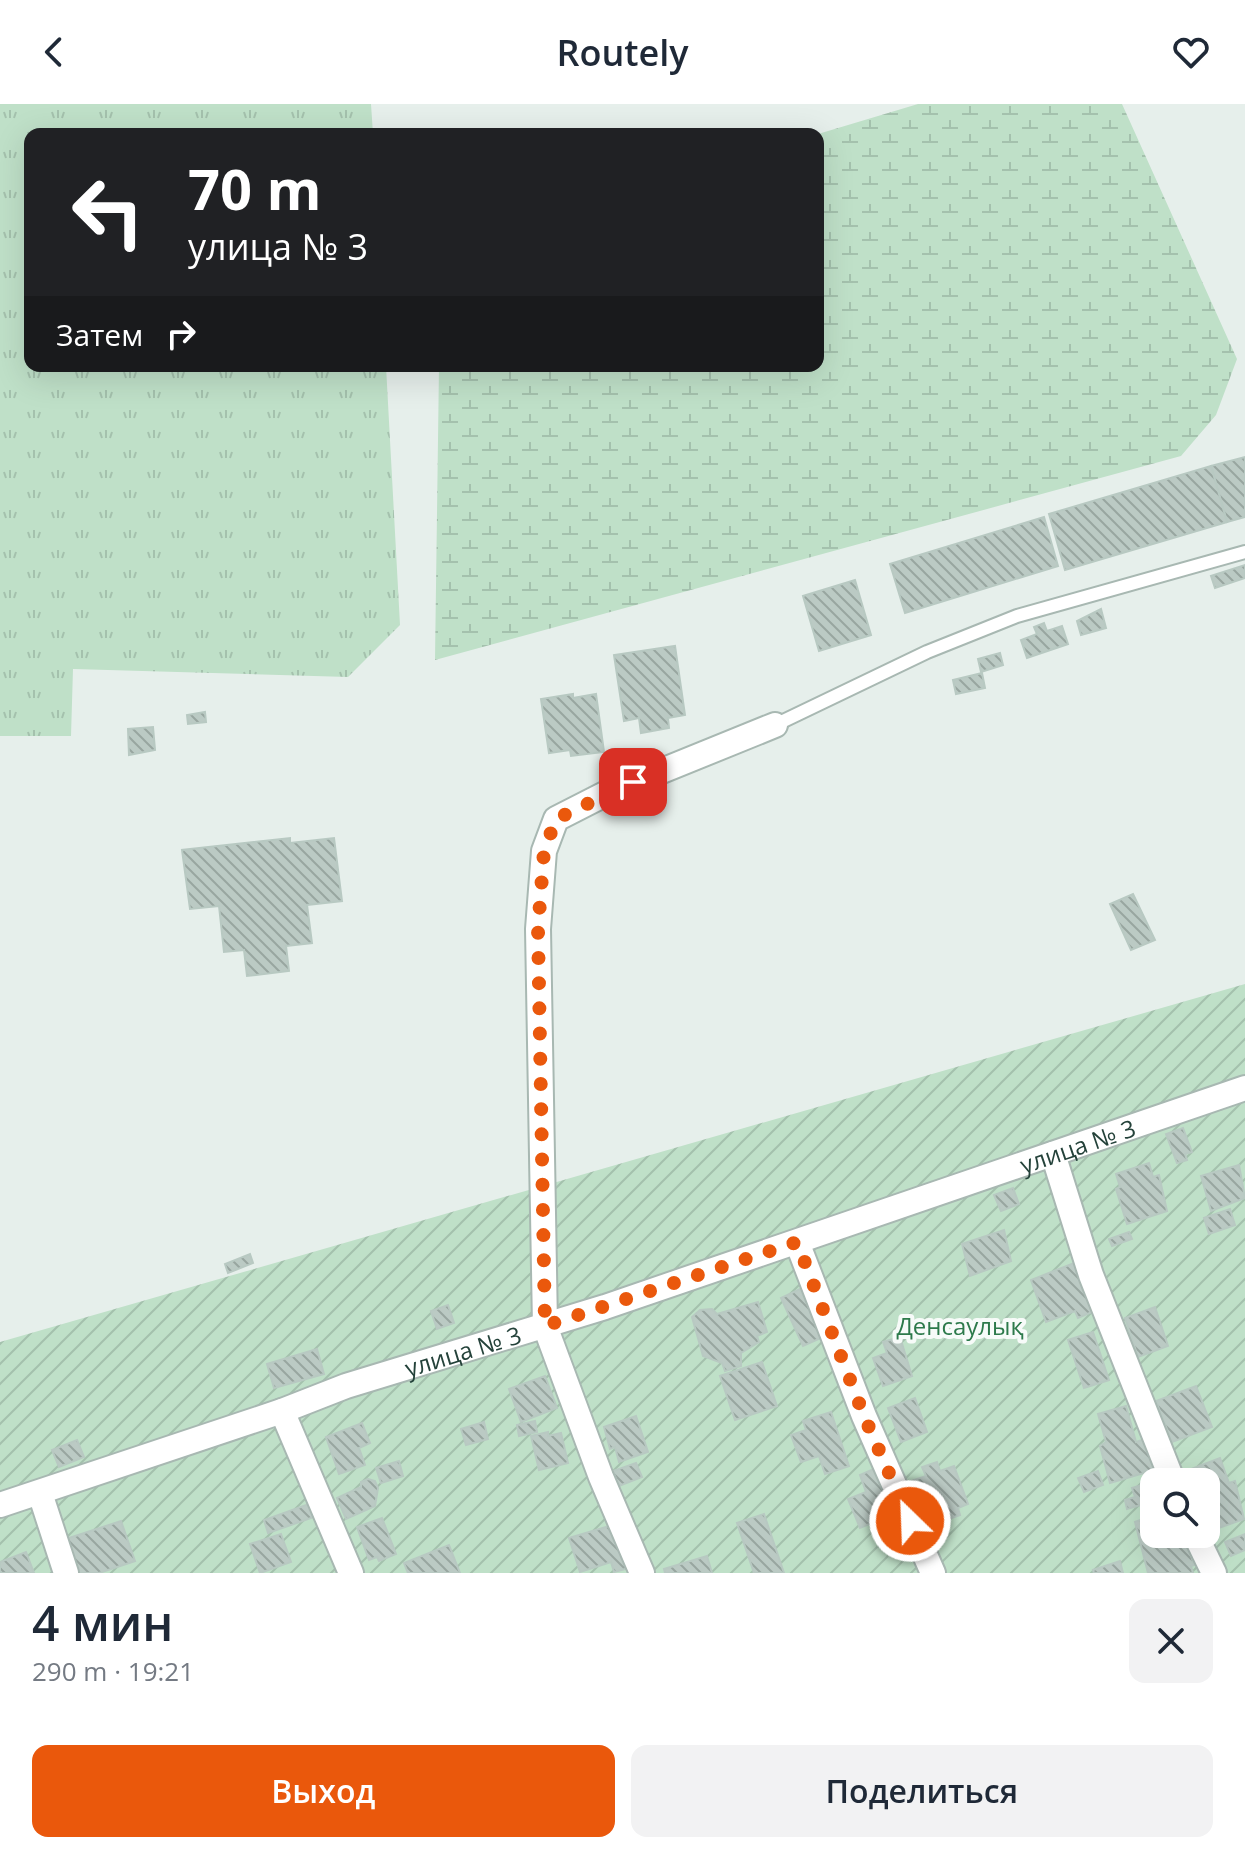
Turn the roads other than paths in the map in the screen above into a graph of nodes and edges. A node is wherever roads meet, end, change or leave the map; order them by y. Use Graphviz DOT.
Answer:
graph roads {
  1 [pos="1245,552"];
  2 [pos="775,725"];
  3 [pos="1245,1088"];
  4 [pos="1053,1154"];
  5 [pos="797,1242"];
  6 [pos="545,1326"];
  7 [pos="282,1411"];
  8 [pos="1167,1468"];
  9 [pos="40,1493"];
  10 [pos="0,1505"];
  11 [pos="1202,1548"];
  12 [pos="66,1573"];
  13 [pos="351,1573"];
  14 [pos="642,1573"];
  15 [pos="933,1573"];
  16 [pos="1214,1573"];
  1 -- 2 [label="lane"];
  2 -- 6 [label="street"];
  3 -- 4 [label="street, улица № 3"];
  4 -- 5 [label="street, улица № 3"];
  4 -- 8 [label="street"];
  5 -- 6 [label="street, улица № 3"];
  5 -- 15 [label="street"];
  6 -- 7 [label="street, улица № 3"];
  6 -- 14 [label="street"];
  7 -- 9 [label="street, улица № 3"];
  7 -- 13 [label="street"];
  9 -- 10 [label="street, улица № 3"];
  9 -- 12 [label="street"];
  11 -- 16 [label="street"];
}
